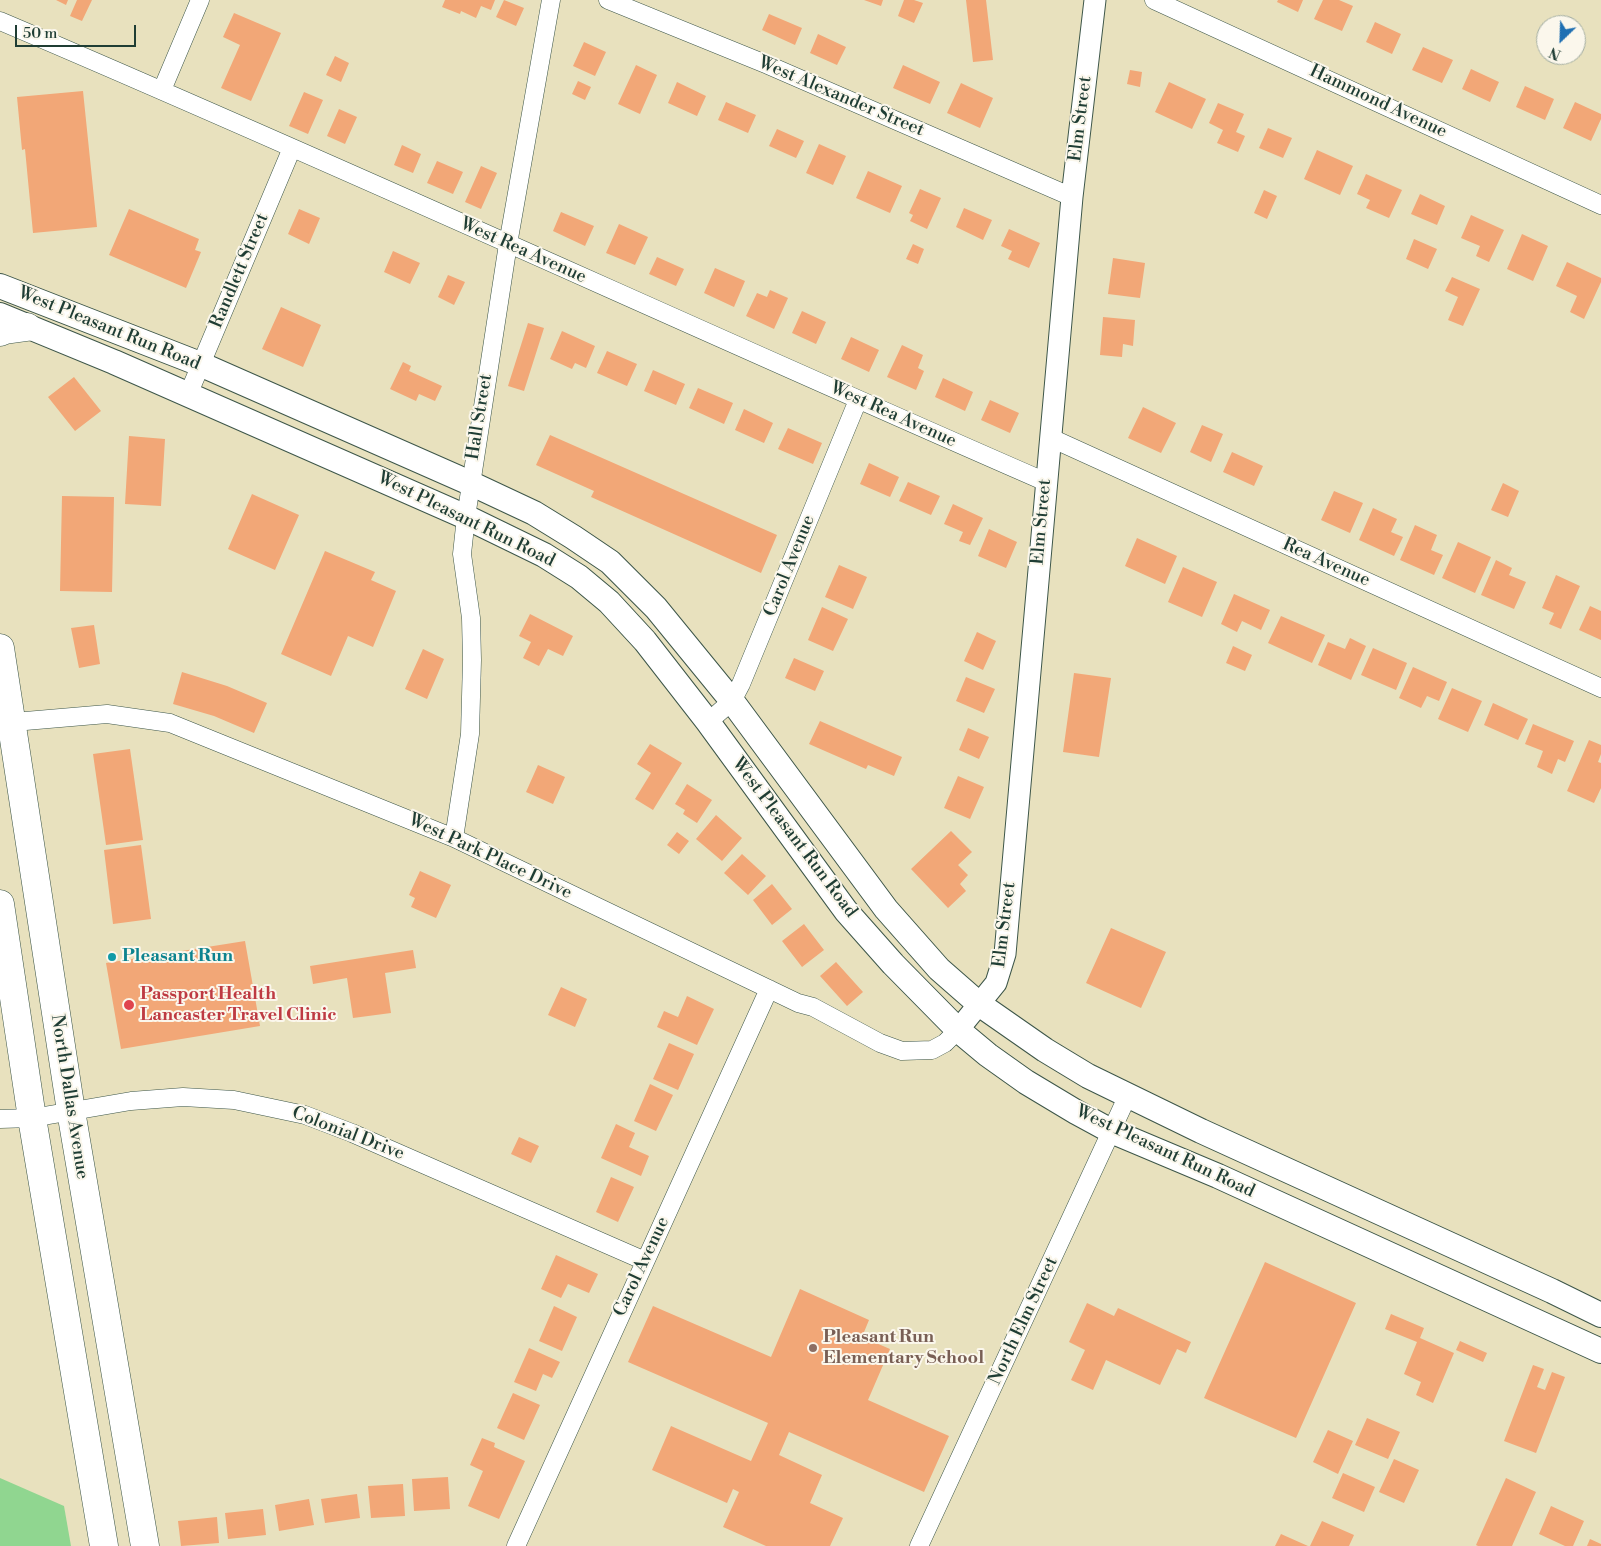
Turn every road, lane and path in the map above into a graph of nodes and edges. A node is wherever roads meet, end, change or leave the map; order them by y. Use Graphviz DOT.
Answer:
graph roads {
  1 [pos="200,0"];
  2 [pos="551,0"];
  3 [pos="608,0"];
  4 [pos="1095,0"];
  5 [pos="1154,0"];
  6 [pos="0,21"];
  7 [pos="162,90"];
  8 [pos="292,148"];
  9 [pos="1072,197"];
  10 [pos="1601,205"];
  11 [pos="508,244"];
  12 [pos="0,286"];
  13 [pos="0,316"];
  14 [pos="27,327"];
  15 [pos="0,332"];
  16 [pos="200,364"];
  17 [pos="188,395"];
  18 [pos="858,400"];
  19 [pos="1051,438"];
  20 [pos="1046,482"];
  21 [pos="470,483"];
  22 [pos="466,517"];
  23 [pos="0,648"];
  24 [pos="1601,688"];
  25 [pos="732,702"];
  26 [pos="708,722"];
  27 [pos="6,723"];
  28 [pos="454,838"];
  29 [pos="2,916"];
  30 [pos="42,920"];
  31 [pos="769,989"];
  32 [pos="979,1004"];
  33 [pos="958,1030"];
  34 [pos="1128,1095"];
  35 [pos="71,1111"];
  36 [pos="32,1118"];
  37 [pos="0,1119"];
  38 [pos="1111,1131"];
  39 [pos="646,1261"];
  40 [pos="1601,1315"];
  41 [pos="1601,1351"];
  42 [pos="112,1354"];
  43 [pos="73,1364"];
  44 [pos="104,1546"];
  45 [pos="145,1546"];
  46 [pos="516,1546"];
  47 [pos="920,1546"];
  1 -- 7 [label="street"];
  2 -- 11 [label="street, Hall Street"];
  3 -- 9 [label="street, West Alexander Street"];
  4 -- 9 [label="street, Elm Street"];
  5 -- 10 [label="street, Hammond Avenue"];
  6 -- 7 [label="street, West Rea Avenue"];
  7 -- 8 [label="street, West Rea Avenue"];
  8 -- 11 [label="street, West Rea Avenue"];
  8 -- 16 [label="street, Randlett Street"];
  9 -- 19 [label="street, Elm Street"];
  11 -- 18 [label="street, West Rea Avenue"];
  11 -- 21 [label="street, Hall Street"];
  12 -- 16 [label="main road, West Pleasant Run Road"];
  13 -- 14 [label="main road, West Pleasant Run Road"];
  14 -- 15 [label="main road"];
  14 -- 17 [label="main road, West Pleasant Run Road"];
  16 -- 17 [label="street, Randlett Street"];
  16 -- 21 [label="main road, West Pleasant Run Road"];
  17 -- 22 [label="main road, West Pleasant Run Road"];
  18 -- 20 [label="street, West Rea Avenue"];
  18 -- 25 [label="street, Carol Avenue"];
  19 -- 20 [label="street, Elm Street"];
  19 -- 24 [label="street, Rea Avenue"];
  20 -- 32 [label="street, Elm Street"];
  21 -- 22 [label="street, Hall Street"];
  21 -- 25 [label="main road, West Pleasant Run Road"];
  22 -- 26 [label="main road, West Pleasant Run Road"];
  22 -- 28 [label="street, Hall Street"];
  23 -- 27 [label="main road, North Dallas Avenue"];
  25 -- 26 [label="street, Carol Avenue"];
  25 -- 32 [label="main road, West Pleasant Run Road"];
  26 -- 33 [label="main road, West Pleasant Run Road"];
  27 -- 28 [label="street, West Park Place Drive"];
  27 -- 30 [label="main road, North Dallas Avenue"];
  28 -- 31 [label="street, West Park Place Drive"];
  29 -- 30 [label="main road"];
  29 -- 36 [label="main road"];
  30 -- 35 [label="main road, North Dallas Avenue"];
  31 -- 33 [label="street, West Park Place Drive"];
  31 -- 39 [label="street, Carol Avenue"];
  32 -- 33 [label="street, Elm Street"];
  32 -- 34 [label="main road, West Pleasant Run Road"];
  33 -- 38 [label="main road, West Pleasant Run Road"];
  34 -- 38 [label="street, North Elm Street"];
  34 -- 40 [label="main road, West Pleasant Run Road"];
  35 -- 36 [label="street, Colonial Drive"];
  35 -- 39 [label="street, Colonial Drive"];
  35 -- 42 [label="main road, North Dallas Avenue"];
  36 -- 37 [label="street, Colonial Drive"];
  36 -- 43 [label="main road"];
  38 -- 41 [label="main road, West Pleasant Run Road"];
  38 -- 47 [label="street, North Elm Street"];
  39 -- 46 [label="street, Carol Avenue"];
  42 -- 43 [label="main road"];
  42 -- 45 [label="main road, North Dallas Avenue"];
  43 -- 44 [label="main road"];
}
